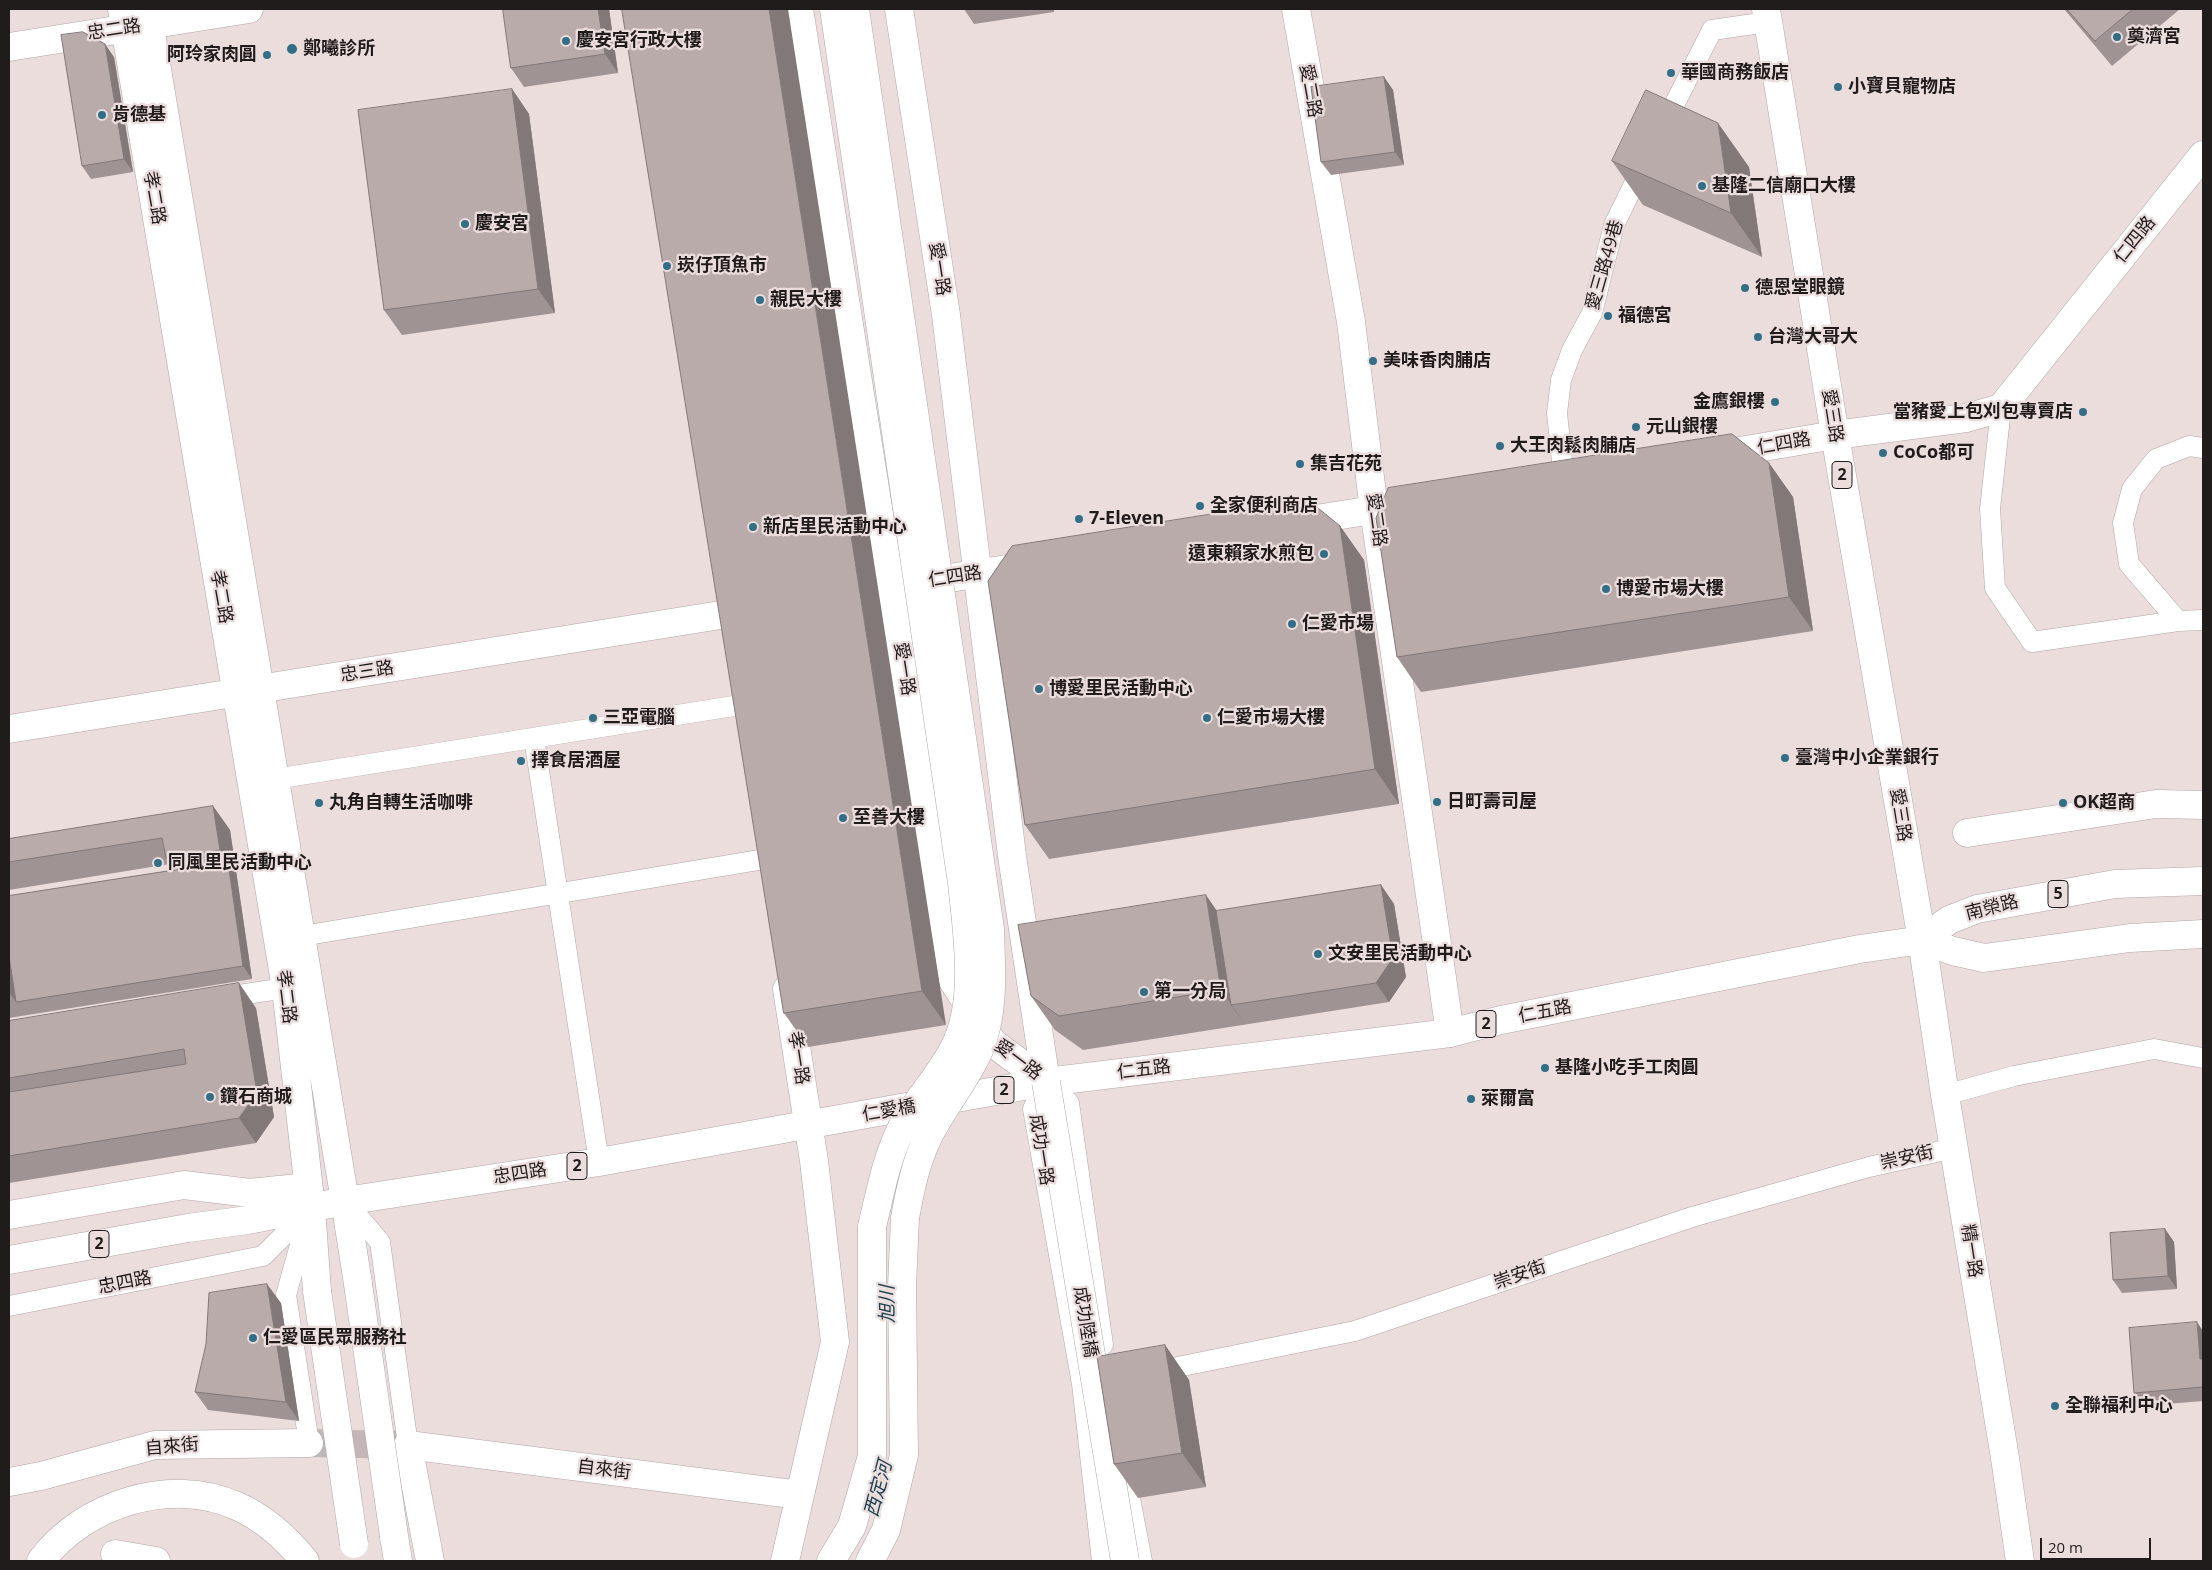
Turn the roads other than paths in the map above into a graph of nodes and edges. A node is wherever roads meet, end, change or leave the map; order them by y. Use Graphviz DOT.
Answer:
graph roads {
  1 [pos="249,9"];
  2 [pos="800,9"];
  3 [pos="834,9"];
  4 [pos="855,9"];
  5 [pos="899,9"];
  6 [pos="1296,9"];
  7 [pos="1767,16"];
  8 [pos="136,18"];
  9 [pos="9,47"];
  10 [pos="2203,155"];
  11 [pos="2001,408"];
  12 [pos="1835,435"];
  13 [pos="2203,448"];
  14 [pos="1689,460"];
  15 [pos="1591,476"];
  16 [pos="1564,481"];
  17 [pos="1536,485"];
  18 [pos="1440,499"];
  19 [pos="1374,510"];
  20 [pos="1268,527"];
  21 [pos="1055,561"];
  22 [pos="977,574"];
  23 [pos="891,587"];
  24 [pos="822,598"];
  25 [pos="724,604"];
  26 [pos="784,604"];
  27 [pos="2203,620"];
  28 [pos="2178,621"];
  29 [pos="730,641"];
  30 [pos="736,678"];
  31 [pos="249,691"];
  32 [pos="740,705"];
  33 [pos="9,729"];
  34 [pos="745,734"];
  35 [pos="534,738"];
  36 [pos="275,779"];
  37 [pos="2203,805"];
  38 [pos="761,830"];
  39 [pos="1967,833"];
  40 [pos="767,869"];
  41 [pos="2203,882"];
  42 [pos="559,894"];
  43 [pos="2203,934"];
  44 [pos="302,936"];
  45 [pos="1922,940"];
  46 [pos="784,967"];
  47 [pos="286,988"];
  48 [pos="200,1002"];
  49 [pos="1450,1033"];
  50 [pos="2203,1058"];
  51 [pos="1046,1082"];
  52 [pos="1945,1095"];
  53 [pos="812,1124"];
  54 [pos="1954,1148"];
  55 [pos="599,1162"];
  56 [pos="309,1198"];
  57 [pos="345,1201"];
  58 [pos="9,1215"];
  59 [pos="9,1260"];
  60 [pos="9,1306"];
  61 [pos="1120,1378"];
  62 [pos="1082,1384"];
  63 [pos="309,1443"];
  64 [pos="408,1445"];
  65 [pos="9,1482"];
  66 [pos="800,1495"];
  67 [pos="115,1554"];
  68 [pos="41,1561"];
  69 [pos="156,1561"];
  70 [pos="305,1561"];
  71 [pos="357,1561"];
  72 [pos="398,1561"];
  73 [pos="430,1561"];
  74 [pos="785,1561"];
  75 [pos="831,1561"];
  76 [pos="870,1561"];
  77 [pos="1102,1561"];
  78 [pos="1125,1561"];
  79 [pos="1142,1561"];
  80 [pos="2020,1561"];
  1 -- 8 [label="main road, 忠二路"];
  2 -- 23 [label="main road, 愛一路"];
  3 -- 75 [label="main road, bridge"];
  4 -- 76 [label="main road, bridge"];
  5 -- 22 [label="main road, 愛一路"];
  6 -- 19 [label="main road, 愛二路"];
  7 -- 12 [label="main road, 愛三路 / 2"];
  7 -- 16 [label="lane, 愛三路49巷"];
  8 -- 9 [label="main road, 忠二路"];
  8 -- 31 [label="main road, 孝二路"];
  10 -- 11 [label="main road, 仁四路"];
  11 -- 12 [label="main road, 仁四路"];
  11 -- 28 [label="lane"];
  12 -- 14 [label="main road, 仁四路"];
  12 -- 45 [label="main road, 愛三路 / 2"];
  13 -- 28 [label="lane"];
  15 -- 16 [label="main road"];
  16 -- 17 [label="main road"];
  18 -- 19 [label="main road"];
  19 -- 20 [label="main road"];
  19 -- 49 [label="main road, 愛二路"];
  21 -- 22 [label="main road, 仁四路"];
  22 -- 23 [label="main road, 仁四路"];
  22 -- 51 [label="main road, 愛一路"];
  23 -- 24 [label="main road, 仁四路"];
  23 -- 51 [label="main road, 愛一路"];
  25 -- 26 [label="main road, 忠三路"];
  25 -- 29 [label="main road"];
  25 -- 31 [label="main road, 忠三路"];
  27 -- 28 [label="lane"];
  30 -- 32 [label="main road"];
  31 -- 33 [label="main road, 忠三路"];
  31 -- 36 [label="main road"];
  31 -- 47 [label="main road, 孝二路"];
  32 -- 34 [label="main road"];
  32 -- 35 [label="lane"];
  35 -- 36 [label="lane"];
  35 -- 42 [label="lane"];
  36 -- 44 [label="main road"];
  37 -- 39 [label="main road"];
  38 -- 40 [label="main road"];
  40 -- 42 [label="lane"];
  41 -- 45 [label="main road, 南榮路 / 5"];
  42 -- 44 [label="lane"];
  42 -- 55 [label="lane"];
  43 -- 45 [label="main road"];
  44 -- 57 [label="main road"];
  45 -- 49 [label="main road, 仁五路 / 2"];
  45 -- 52 [label="main road, 精一路"];
  46 -- 53 [label="main road, 孝一路"];
  47 -- 48 [label="lane"];
  47 -- 56 [label="main road, 孝二路"];
  49 -- 51 [label="main road, 仁五路 / 2"];
  50 -- 52 [label="lane"];
  51 -- 53 [label="main road, 仁愛橋 / 2, bridge"];
  51 -- 61 [label="lane, 成功一路"];
  51 -- 62 [label="lane, 成功一路"];
  51 -- 78 [label="main road, 成功陸橋, bridge"];
  52 -- 54 [label="main road, 精一路"];
  53 -- 55 [label="main road, 忠四路 / 2"];
  53 -- 66 [label="main road, 孝一路"];
  54 -- 61 [label="lane, 崇安街"];
  54 -- 80 [label="main road, 精一路"];
  55 -- 57 [label="main road, 忠四路 / 2"];
  56 -- 57 [label="main road, 忠四路 / 2"];
  56 -- 58 [label="main road, 忠四路"];
  56 -- 59 [label="main road, 忠四路 / 2"];
  56 -- 60 [label="lane, 忠四路"];
  56 -- 63 [label="lane"];
  56 -- 71 [label="main road, 孝二路, bridge"];
  57 -- 64 [label="lane"];
  57 -- 72 [label="main road, bridge"];
  61 -- 62 [label="lane, 崇安街"];
  61 -- 79 [label="lane, 成功一路"];
  62 -- 77 [label="lane, 成功一路"];
  63 -- 65 [label="main road, 自來街"];
  64 -- 66 [label="main road, 自來街"];
  64 -- 73 [label="main road"];
  66 -- 74 [label="main road"];
  67 -- 69 [label="main road"];
  68 -- 70 [label="main road"];
}
